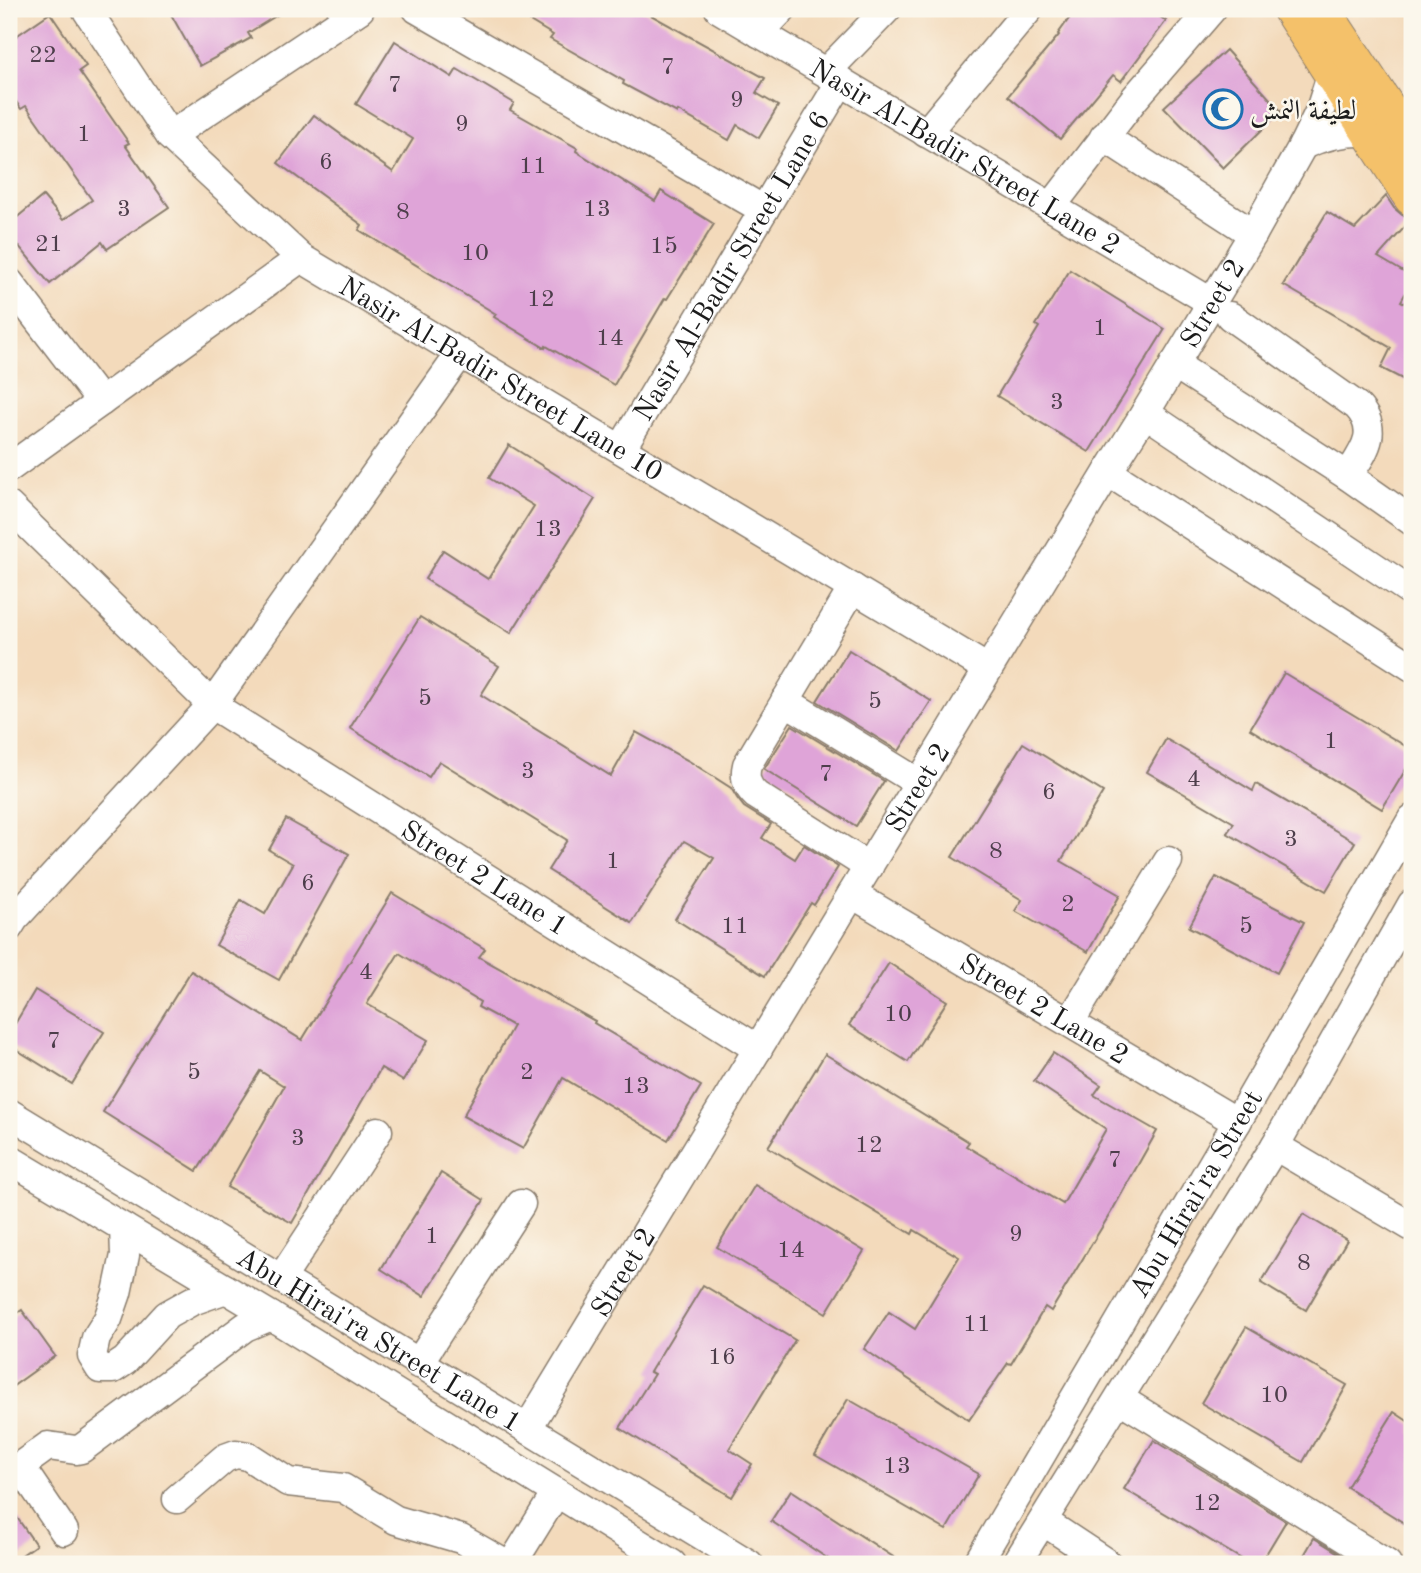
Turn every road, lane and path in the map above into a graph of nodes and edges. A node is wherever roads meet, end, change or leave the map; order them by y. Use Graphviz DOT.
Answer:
graph roads {
  1 [pos="86,9"];
  2 [pos="360,9"];
  3 [pos="417,9"];
  4 [pos="719,9"];
  5 [pos="782,9"];
  6 [pos="887,9"];
  7 [pos="1029,9"];
  8 [pos="1212,9"];
  9 [pos="1291,9"];
  10 [pos="1321,9"];
  11 [pos="758,23"];
  12 [pos="1332,73"];
  13 [pos="833,77"];
  14 [pos="926,132"];
  15 [pos="1370,132"];
  16 [pos="170,136"];
  17 [pos="1104,137"];
  18 [pos="1303,145"];
  19 [pos="1412,146"];
  20 [pos="1412,197"];
  21 [pos="1051,207"];
  22 [pos="764,210"];
  23 [pos="1252,234"];
  24 [pos="300,258"];
  25 [pos="9,282"];
  26 [pos="1221,309"];
  27 [pos="460,354"];
  28 [pos="1174,364"];
  29 [pos="101,402"];
  30 [pos="1146,413"];
  31 [pos="621,449"];
  32 [pos="9,468"];
  33 [pos="1108,472"];
  34 [pos="1348,476"];
  35 [pos="9,506"];
  36 [pos="1412,521"];
  37 [pos="853,588"];
  38 [pos="1412,592"];
  39 [pos="1412,667"];
  40 [pos="988,669"];
  41 [pos="785,702"];
  42 [pos="212,705"];
  43 [pos="919,783"];
  44 [pos="1412,819"];
  45 [pos="1168,861"];
  46 [pos="869,867"];
  47 [pos="852,894"];
  48 [pos="1412,904"];
  49 [pos="9,927"];
  50 [pos="1070,1022"];
  51 [pos="758,1049"];
  52 [pos="9,1113"];
  53 [pos="1237,1122"];
  54 [pos="378,1131"];
  55 [pos="1275,1146"];
  56 [pos="9,1159"];
  57 [pos="521,1204"];
  58 [pos="1412,1227"];
  59 [pos="124,1228"];
  60 [pos="281,1279"];
  61 [pos="226,1289"];
  62 [pos="271,1316"];
  63 [pos="418,1364"];
  64 [pos="1120,1399"];
  65 [pos="527,1429"];
  66 [pos="556,1493"];
  67 [pos="177,1499"];
  68 [pos="1043,1521"];
  69 [pos="64,1531"];
  70 [pos="517,1562"];
  71 [pos="672,1564"];
  72 [pos="749,1564"];
  73 [pos="977,1564"];
  74 [pos="1016,1564"];
  75 [pos="1108,1564"];
  76 [pos="1387,1564"];
  1 -- 16 [label="street, Nasir Al-Badir Street Lane 10"];
  2 -- 16 [label="street"];
  3 -- 22 [label="street"];
  4 -- 11 [label="street, Nasir Al-Badir Street Lane 2"];
  5 -- 11 [label="street"];
  6 -- 13 [label="street, Nasir Al-Badir Street Lane 6"];
  7 -- 14 [label="street"];
  8 -- 17 [label="street"];
  9 -- 12 [label="main road"];
  10 -- 19 [label="main road"];
  11 -- 13 [label="street, Nasir Al-Badir Street Lane 2"];
  12 -- 15 [label="main road"];
  12 -- 18 [label="street, Street 2"];
  13 -- 14 [label="street, Nasir Al-Badir Street Lane 2"];
  13 -- 22 [label="street, Nasir Al-Badir Street Lane 6"];
  14 -- 21 [label="street, Nasir Al-Badir Street Lane 2"];
  15 -- 18 [label="street"];
  15 -- 20 [label="main road"];
  16 -- 24 [label="street, Nasir Al-Badir Street Lane 10"];
  17 -- 21 [label="street"];
  17 -- 23 [label="street"];
  18 -- 23 [label="street, Street 2"];
  21 -- 26 [label="street, Nasir Al-Badir Street Lane 2"];
  22 -- 31 [label="street, Nasir Al-Badir Street Lane 6"];
  23 -- 26 [label="street, Street 2"];
  24 -- 27 [label="street, Nasir Al-Badir Street Lane 10"];
  24 -- 29 [label="street"];
  25 -- 29 [label="street"];
  26 -- 28 [label="street, Street 2"];
  26 -- 34 [label="street, Nasir Al-Badir Street Lane 2"];
  27 -- 31 [label="street, Nasir Al-Badir Street Lane 10"];
  27 -- 42 [label="street"];
  28 -- 30 [label="street, Street 2"];
  28 -- 34 [label="street"];
  29 -- 32 [label="street"];
  30 -- 33 [label="street, Street 2"];
  30 -- 38 [label="street"];
  31 -- 37 [label="street, Nasir Al-Badir Street Lane 10"];
  33 -- 39 [label="street"];
  33 -- 40 [label="street, Street 2"];
  34 -- 36 [label="street"];
  35 -- 42 [label="street, Street 2 Lane 1"];
  37 -- 40 [label="street, Nasir Al-Badir Street Lane 10"];
  37 -- 41 [label="street"];
  40 -- 43 [label="street, Street 2"];
  41 -- 43 [label="street"];
  41 -- 46 [label="street"];
  42 -- 49 [label="street"];
  42 -- 51 [label="street, Street 2 Lane 1"];
  43 -- 46 [label="street, Street 2"];
  44 -- 53 [label="street, Abu Hirai'ra Street"];
  45 -- 50 [label="street"];
  46 -- 47 [label="street, Street 2"];
  47 -- 50 [label="street, Street 2 Lane 2"];
  47 -- 51 [label="street, Street 2"];
  48 -- 55 [label="street, Abu Hirai'ra Street"];
  50 -- 53 [label="street, Street 2 Lane 2"];
  51 -- 65 [label="street, Street 2"];
  52 -- 60 [label="street, Abu Hirai'ra Street Lane 1"];
  53 -- 73 [label="street, Abu Hirai'ra Street"];
  54 -- 60 [label="street"];
  55 -- 58 [label="street"];
  55 -- 64 [label="street, Abu Hirai'ra Street"];
  56 -- 59 [label="street, Abu Hirai'ra Street Lane 1"];
  57 -- 63 [label="street"];
  59 -- 61 [label="street, Abu Hirai'ra Street Lane 1"];
  59 -- 61 [label="street"];
  60 -- 63 [label="street, Abu Hirai'ra Street Lane 1"];
  61 -- 62 [label="street, Abu Hirai'ra Street Lane 1"];
  62 -- 66 [label="street, Abu Hirai'ra Street Lane 1"];
  62 -- 69 [label="street"];
  63 -- 65 [label="street, Abu Hirai'ra Street Lane 1"];
  64 -- 68 [label="street, Abu Hirai'ra Street"];
  64 -- 76 [label="street"];
  65 -- 72 [label="street, Abu Hirai'ra Street Lane 1"];
  66 -- 70 [label="street"];
  66 -- 71 [label="street, Abu Hirai'ra Street Lane 1"];
  67 -- 70 [label="street"];
  68 -- 74 [label="street, Abu Hirai'ra Street"];
  68 -- 75 [label="street"];
}
